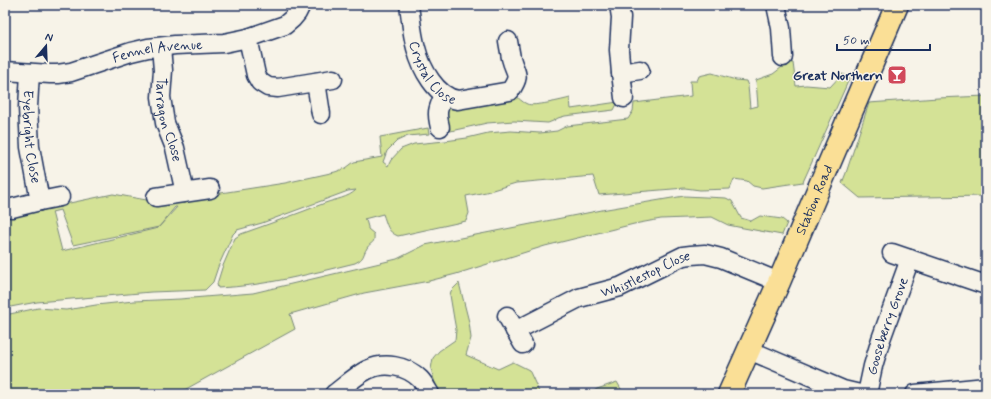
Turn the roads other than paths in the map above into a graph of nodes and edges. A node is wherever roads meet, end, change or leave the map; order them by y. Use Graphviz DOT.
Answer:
graph roads {
  1 [pos="301,5"];
  2 [pos="409,5"];
  3 [pos="619,5"];
  4 [pos="776,5"];
  5 [pos="897,5"];
  6 [pos="248,38"];
  7 [pos="508,41"];
  8 [pos="161,47"];
  9 [pos="783,58"];
  10 [pos="640,70"];
  11 [pos="5,71"];
  12 [pos="30,73"];
  13 [pos="621,73"];
  14 [pos="444,95"];
  15 [pos="624,98"];
  16 [pos="321,114"];
  17 [pos="440,127"];
  18 [pos="210,189"];
  19 [pos="184,193"];
  20 [pos="60,197"];
  21 [pos="156,197"];
  22 [pos="40,201"];
  23 [pos="12,208"];
  24 [pos="892,253"];
  25 [pos="910,259"];
  26 [pos="779,282"];
  27 [pos="986,285"];
  28 [pos="515,330"];
  29 [pos="749,350"];
  30 [pos="986,387"];
  31 [pos="334,394"];
  32 [pos="430,394"];
  33 [pos="729,394"];
  34 [pos="860,394"];
  35 [pos="867,394"];
  36 [pos="915,394"];
  1 -- 6 [label="street, Fennel Avenue"];
  2 -- 14 [label="street, Crystal Close"];
  3 -- 13 [label="street"];
  4 -- 9 [label="street"];
  5 -- 26 [label="main road, Station Road"];
  6 -- 8 [label="street, Fennel Avenue"];
  6 -- 16 [label="street"];
  7 -- 14 [label="street, Crystal Close"];
  8 -- 12 [label="street, Fennel Avenue"];
  8 -- 19 [label="street, Tarragon Close"];
  10 -- 13 [label="street"];
  11 -- 12 [label="street, Fennel Avenue"];
  12 -- 22 [label="street, Eyebright Close"];
  13 -- 15 [label="street"];
  14 -- 17 [label="street"];
  18 -- 19 [label="street"];
  19 -- 21 [label="street"];
  20 -- 22 [label="street, Eyebright Close"];
  22 -- 23 [label="street, Eyebright Close"];
  24 -- 25 [label="street, Gooseberry Grove"];
  25 -- 27 [label="street, Gooseberry Grove"];
  25 -- 35 [label="street, Gooseberry Grove"];
  26 -- 28 [label="street, Whistlestop Close"];
  26 -- 29 [label="main road, Station Road"];
  29 -- 33 [label="main road, Station Road"];
  29 -- 34 [label="street"];
  30 -- 36 [label="street"];
  31 -- 32 [label="street"];
}
